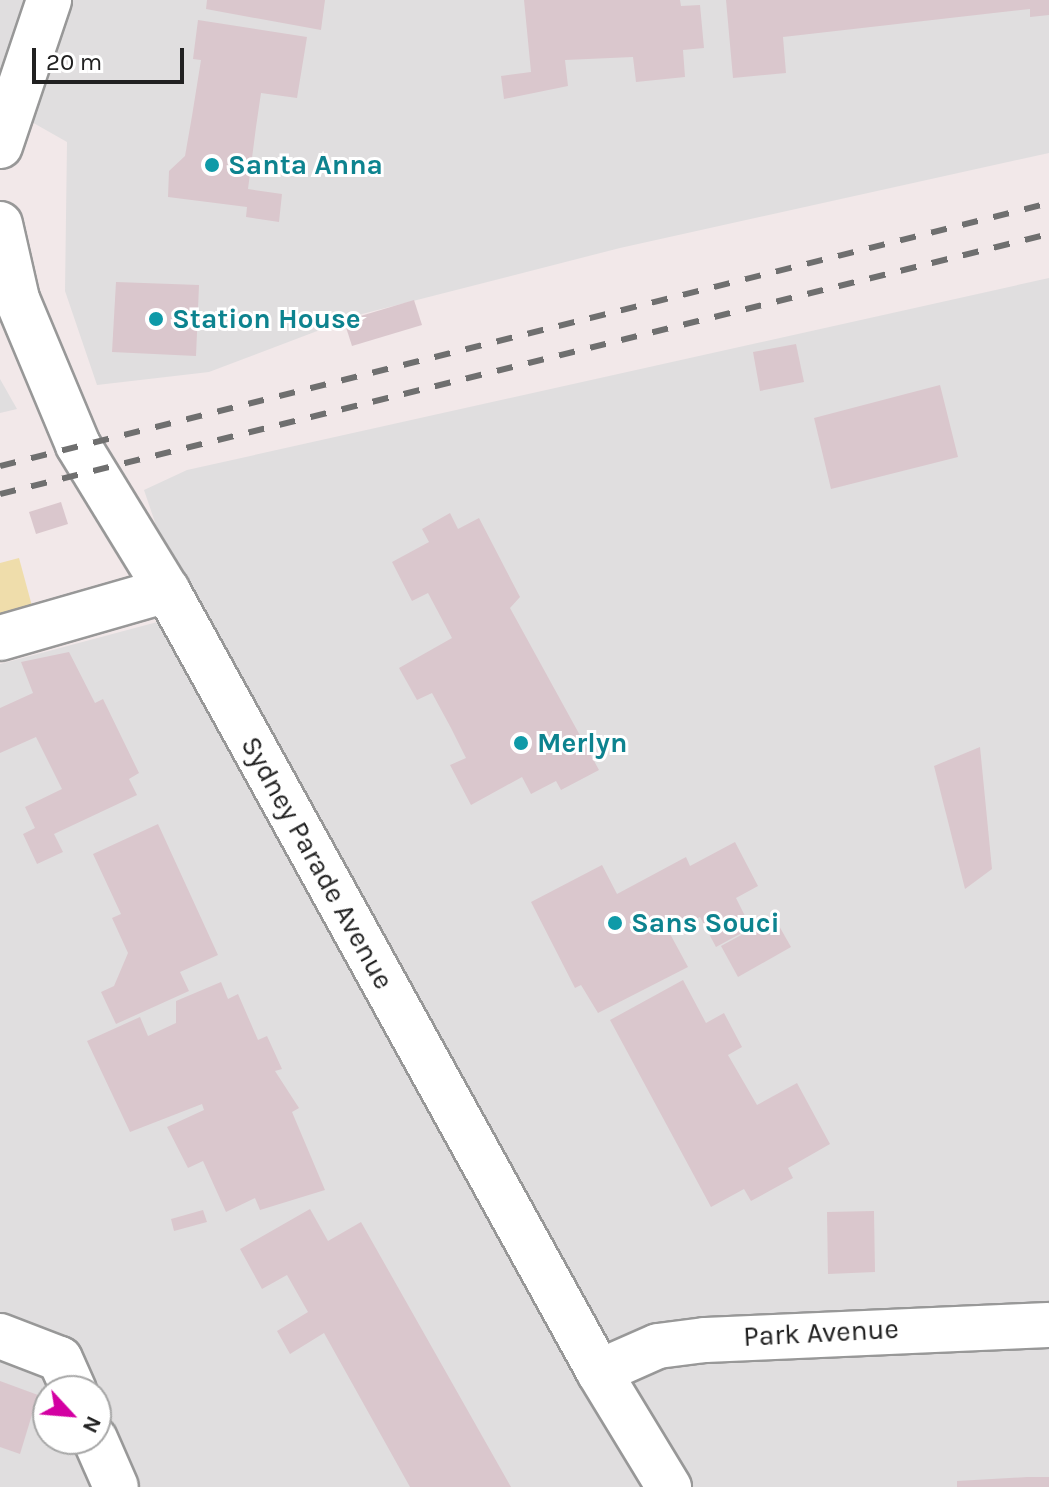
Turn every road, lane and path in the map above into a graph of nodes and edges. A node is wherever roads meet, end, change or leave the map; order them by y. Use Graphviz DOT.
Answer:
graph roads {
  1 [pos="49,0"];
  2 [pos="0,146"];
  3 [pos="0,224"];
  4 [pos="167,590"];
  5 [pos="0,638"];
  6 [pos="1049,1325"];
  7 [pos="0,1336"];
  8 [pos="599,1372"];
  9 [pos="67,1375"];
  10 [pos="102,1455"];
  11 [pos="116,1487"];
  12 [pos="669,1487"];
  1 -- 2 [label="street"];
  3 -- 4 [label="street, Sydney Parade Avenue"];
  4 -- 5 [label="street"];
  4 -- 8 [label="street, Sydney Parade Avenue"];
  6 -- 8 [label="street, Park Avenue"];
  7 -- 9 [label="street"];
  8 -- 12 [label="street, Sydney Parade Avenue"];
  10 -- 11 [label="street"];
}
